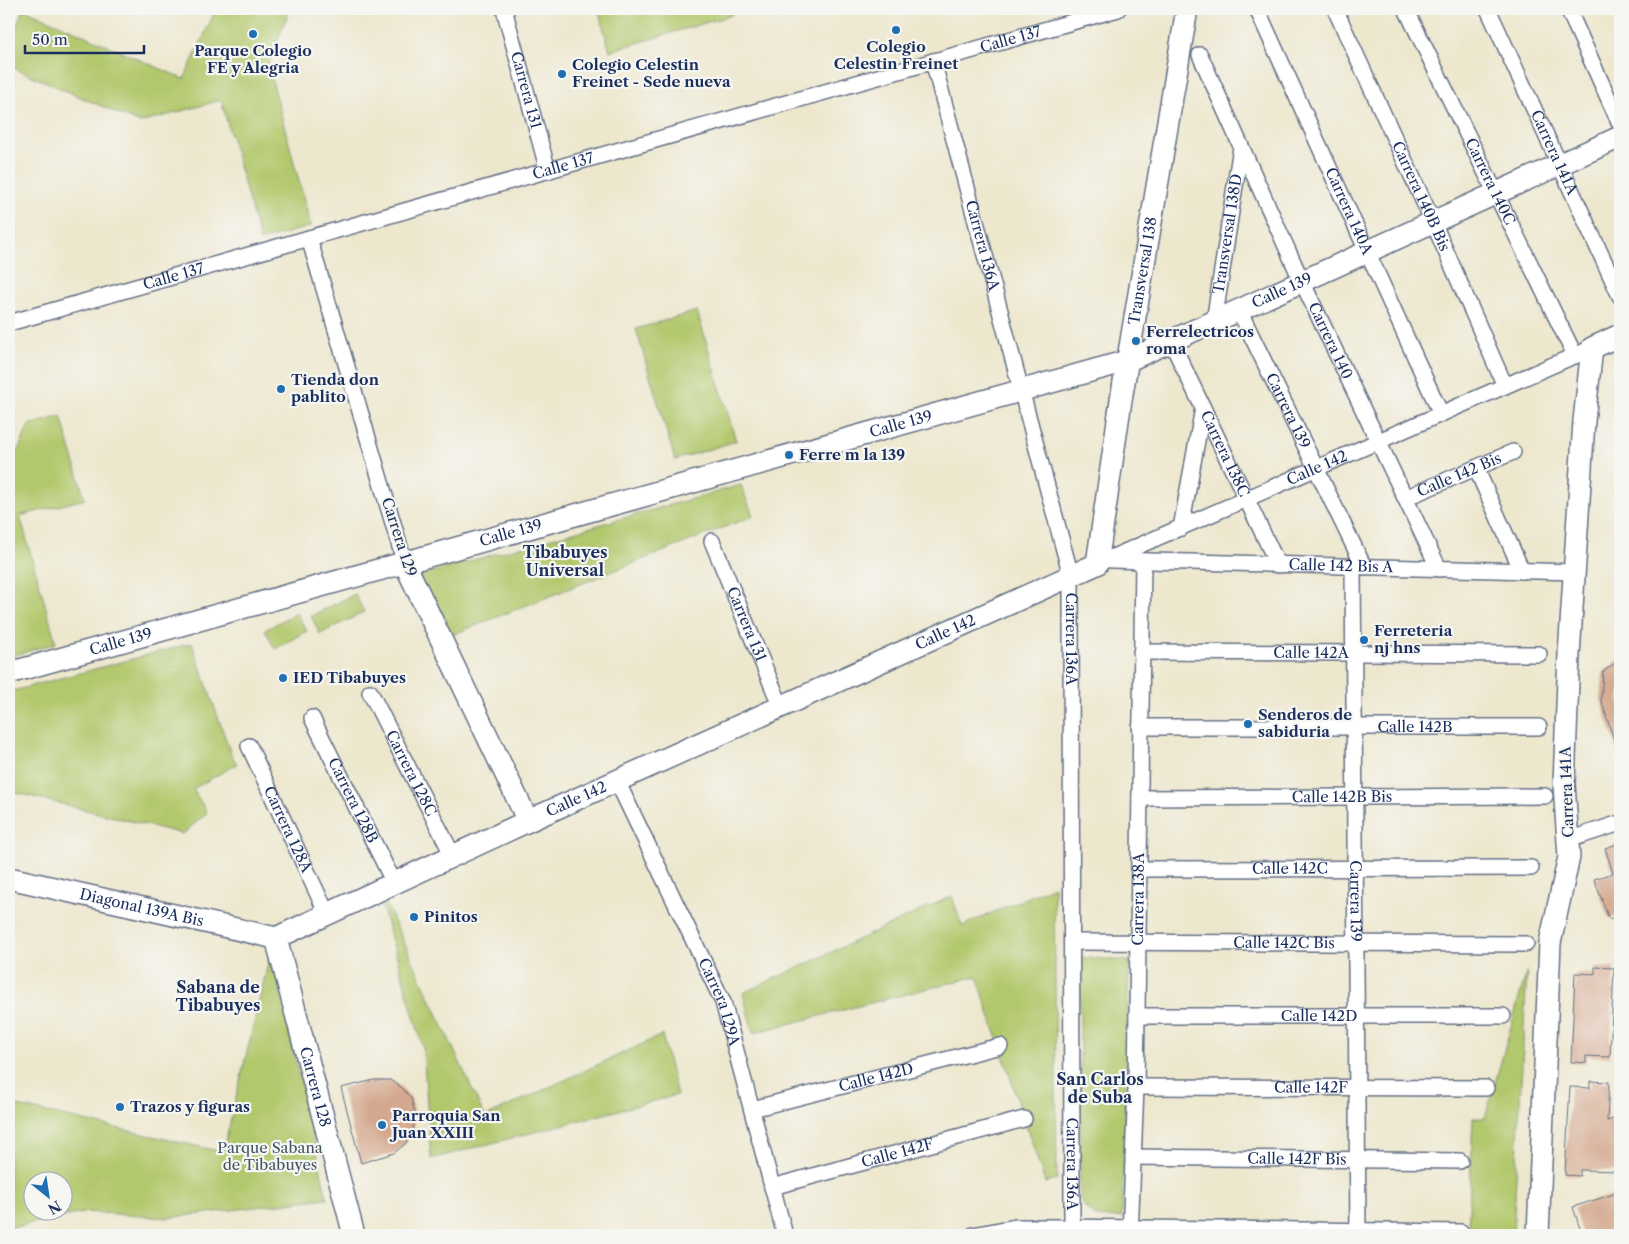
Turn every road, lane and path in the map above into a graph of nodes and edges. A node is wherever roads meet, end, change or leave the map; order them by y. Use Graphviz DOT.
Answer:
graph roads {
  1 [pos="504,9"];
  2 [pos="1118,9"];
  3 [pos="1187,9"];
  4 [pos="1257,9"];
  5 [pos="1335,9"];
  6 [pos="1406,9"];
  7 [pos="1488,9"];
  8 [pos="1568,9"];
  9 [pos="1200,55"];
  10 [pos="934,61"];
  11 [pos="1620,124"];
  12 [pos="1620,137"];
  13 [pos="1241,147"];
  14 [pos="1560,164"];
  15 [pos="548,170"];
  16 [pos="1496,194"];
  17 [pos="1433,222"];
  18 [pos="309,238"];
  19 [pos="1366,252"];
  20 [pos="1302,282"];
  21 [pos="1620,296"];
  22 [pos="1239,310"];
  23 [pos="1214,322"];
  24 [pos="9,323"];
  25 [pos="1620,335"];
  26 [pos="1170,341"];
  27 [pos="1583,352"];
  28 [pos="1127,361"];
  29 [pos="1505,386"];
  30 [pos="1022,390"];
  31 [pos="1203,408"];
  32 [pos="1441,414"];
  33 [pos="1378,442"];
  34 [pos="1513,452"];
  35 [pos="1476,468"];
  36 [pos="1316,469"];
  37 [pos="1405,498"];
  38 [pos="1247,499"];
  39 [pos="1181,528"];
  40 [pos="712,542"];
  41 [pos="1102,562"];
  42 [pos="1143,562"];
  43 [pos="405,564"];
  44 [pos="1278,566"];
  45 [pos="1358,567"];
  46 [pos="1439,569"];
  47 [pos="1522,571"];
  48 [pos="1574,572"];
  49 [pos="1071,576"];
  50 [pos="1142,652"];
  51 [pos="1352,653"];
  52 [pos="1539,654"];
  53 [pos="9,673"];
  54 [pos="370,692"];
  55 [pos="781,707"];
  56 [pos="312,718"];
  57 [pos="1140,727"];
  58 [pos="1353,727"];
  59 [pos="1539,727"];
  60 [pos="249,746"];
  61 [pos="617,781"];
  62 [pos="1545,796"];
  63 [pos="1354,797"];
  64 [pos="1140,798"];
  65 [pos="528,821"];
  66 [pos="1620,823"];
  67 [pos="1568,840"];
  68 [pos="453,856"];
  69 [pos="1139,868"];
  70 [pos="1354,868"];
  71 [pos="1531,868"];
  72 [pos="9,878"];
  73 [pos="394,883"];
  74 [pos="328,914"];
  75 [pos="276,938"];
  76 [pos="1072,942"];
  77 [pos="1138,943"];
  78 [pos="1355,943"];
  79 [pos="1526,944"];
  80 [pos="1137,1016"];
  81 [pos="1356,1016"];
  82 [pos="1503,1016"];
  83 [pos="1000,1046"];
  84 [pos="1136,1087"];
  85 [pos="1356,1088"];
  86 [pos="1486,1088"];
  87 [pos="752,1109"];
  88 [pos="1024,1119"];
  89 [pos="1134,1157"];
  90 [pos="1357,1160"];
  91 [pos="1460,1161"];
  92 [pos="772,1187"];
  93 [pos="1072,1231"];
  94 [pos="1130,1232"];
  95 [pos="1208,1232"];
  96 [pos="1460,1232"];
  97 [pos="1277,1233"];
  98 [pos="1358,1233"];
  99 [pos="354,1235"];
  100 [pos="785,1235"];
  101 [pos="973,1235"];
  102 [pos="1538,1235"];
  1 -- 15 [label="street, Carrera 131"];
  2 -- 10 [label="street, Calle 137"];
  3 -- 28 [label="street, Transversal 138"];
  4 -- 19 [label="street, Carrera 140A"];
  5 -- 17 [label="street, Carrera 140B Bis"];
  6 -- 16 [label="street, Carrera 140C"];
  7 -- 14 [label="street, Carrera 141A"];
  8 -- 11 [label="street"];
  9 -- 13 [label="street, Carrera 140"];
  10 -- 15 [label="street, Calle 137"];
  10 -- 30 [label="street, Carrera 136A"];
  12 -- 14 [label="street, Calle 139"];
  13 -- 20 [label="street, Carrera 140"];
  13 -- 23 [label="street, Transversal 138D"];
  14 -- 16 [label="street, Calle 139"];
  14 -- 21 [label="street, Carrera 141A"];
  15 -- 18 [label="street, Calle 137"];
  16 -- 17 [label="street, Calle 139"];
  16 -- 27 [label="street, Carrera 140C"];
  17 -- 19 [label="street, Calle 139"];
  17 -- 29 [label="street, Carrera 140B Bis"];
  18 -- 24 [label="street, Calle 137"];
  18 -- 43 [label="street, Carrera 129"];
  19 -- 20 [label="street, Calle 139"];
  19 -- 32 [label="street, Carrera 140A"];
  20 -- 22 [label="street, Calle 139"];
  20 -- 33 [label="street, Carrera 140"];
  22 -- 23 [label="street, Calle 139"];
  22 -- 36 [label="street, Carrera 139"];
  23 -- 26 [label="street, Calle 139"];
  25 -- 27 [label="street, Calle 142"];
  26 -- 28 [label="street, Calle 139"];
  26 -- 31 [label="street, Carrera 138C"];
  27 -- 29 [label="street, Calle 142"];
  27 -- 48 [label="street, Carrera 141A"];
  28 -- 30 [label="street, Calle 139"];
  28 -- 41 [label="street, Transversal 138"];
  29 -- 32 [label="street, Calle 142"];
  30 -- 43 [label="street, Calle 139"];
  30 -- 49 [label="street, Carrera 136A"];
  31 -- 38 [label="street, Carrera 138C"];
  31 -- 39 [label="street"];
  32 -- 33 [label="street, Calle 142"];
  33 -- 36 [label="street, Calle 142"];
  33 -- 37 [label="street, Carrera 140"];
  34 -- 35 [label="street, Calle 142 Bis"];
  35 -- 37 [label="street, Calle 142 Bis"];
  35 -- 47 [label="street"];
  36 -- 38 [label="street, Calle 142"];
  36 -- 45 [label="street, Carrera 139"];
  37 -- 46 [label="street, Carrera 140"];
  38 -- 39 [label="street, Calle 142"];
  38 -- 44 [label="street, Carrera 138C"];
  39 -- 41 [label="street, Calle 142"];
  40 -- 55 [label="street, Carrera 131"];
  41 -- 42 [label="street, Calle 142 Bis A"];
  41 -- 49 [label="street, Calle 142"];
  42 -- 44 [label="street, Calle 142 Bis A"];
  42 -- 50 [label="street, Carrera 138A"];
  43 -- 53 [label="street, Calle 139"];
  43 -- 65 [label="street, Carrera 129"];
  44 -- 45 [label="street, Calle 142 Bis A"];
  45 -- 46 [label="street, Calle 142 Bis A"];
  45 -- 51 [label="street, Carrera 139"];
  46 -- 47 [label="street, Calle 142 Bis A"];
  47 -- 48 [label="street, Calle 142 Bis A"];
  48 -- 67 [label="street, Carrera 141A"];
  49 -- 55 [label="street, Calle 142"];
  49 -- 76 [label="street, Carrera 136A"];
  50 -- 51 [label="street, Calle 142A"];
  50 -- 57 [label="street, Carrera 138A"];
  51 -- 52 [label="street, Calle 142A"];
  51 -- 58 [label="street, Carrera 139"];
  54 -- 68 [label="street, Carrera 128C"];
  55 -- 61 [label="street, Calle 142"];
  56 -- 73 [label="street, Carrera 128B"];
  57 -- 58 [label="street, Calle 142B"];
  57 -- 64 [label="street, Carrera 138A"];
  58 -- 59 [label="street, Calle 142B"];
  58 -- 63 [label="street, Carrera 139"];
  60 -- 74 [label="street, Carrera 128A"];
  61 -- 65 [label="street, Calle 142"];
  61 -- 87 [label="street, Carrera 129A"];
  62 -- 63 [label="street, Calle 142B Bis"];
  63 -- 64 [label="street, Calle 142B Bis"];
  63 -- 70 [label="street, Carrera 139"];
  64 -- 69 [label="street, Carrera 138A"];
  65 -- 68 [label="street, Calle 142"];
  66 -- 67 [label="street"];
  67 -- 102 [label="street, Carrera 141A"];
  68 -- 73 [label="street, Calle 142"];
  69 -- 70 [label="street, Calle 142C"];
  69 -- 77 [label="street, Carrera 138A"];
  70 -- 71 [label="street, Calle 142C"];
  70 -- 78 [label="street, Carrera 139"];
  72 -- 75 [label="street, Diagonal 139A Bis"];
  73 -- 74 [label="street, Calle 142"];
  74 -- 75 [label="street, Calle 142"];
  75 -- 99 [label="street, Carrera 128"];
  76 -- 77 [label="street, Calle 142C Bis"];
  76 -- 93 [label="street, Carrera 136A"];
  77 -- 78 [label="street, Calle 142C Bis"];
  77 -- 80 [label="street, Carrera 138A"];
  78 -- 79 [label="street, Calle 142C Bis"];
  78 -- 81 [label="street, Carrera 139"];
  80 -- 81 [label="street, Calle 142D"];
  80 -- 84 [label="street, Carrera 138A"];
  81 -- 82 [label="street, Calle 142D"];
  81 -- 85 [label="street, Carrera 139"];
  83 -- 87 [label="street, Calle 142D"];
  84 -- 85 [label="street, Calle 142F"];
  84 -- 89 [label="street, Carrera 138A"];
  85 -- 86 [label="street, Calle 142F"];
  85 -- 90 [label="street, Carrera 139"];
  87 -- 92 [label="street, Carrera 129A"];
  88 -- 92 [label="street, Calle 142F"];
  89 -- 90 [label="street, Calle 142F Bis"];
  89 -- 94 [label="street, Carrera 138A"];
  90 -- 91 [label="street, Calle 142F Bis"];
  90 -- 98 [label="street, Carrera 139"];
  92 -- 100 [label="street, Carrera 129A"];
  93 -- 94 [label="street"];
  93 -- 101 [label="street"];
  94 -- 95 [label="street"];
  95 -- 97 [label="street"];
  96 -- 98 [label="street"];
  97 -- 98 [label="street"];
}
